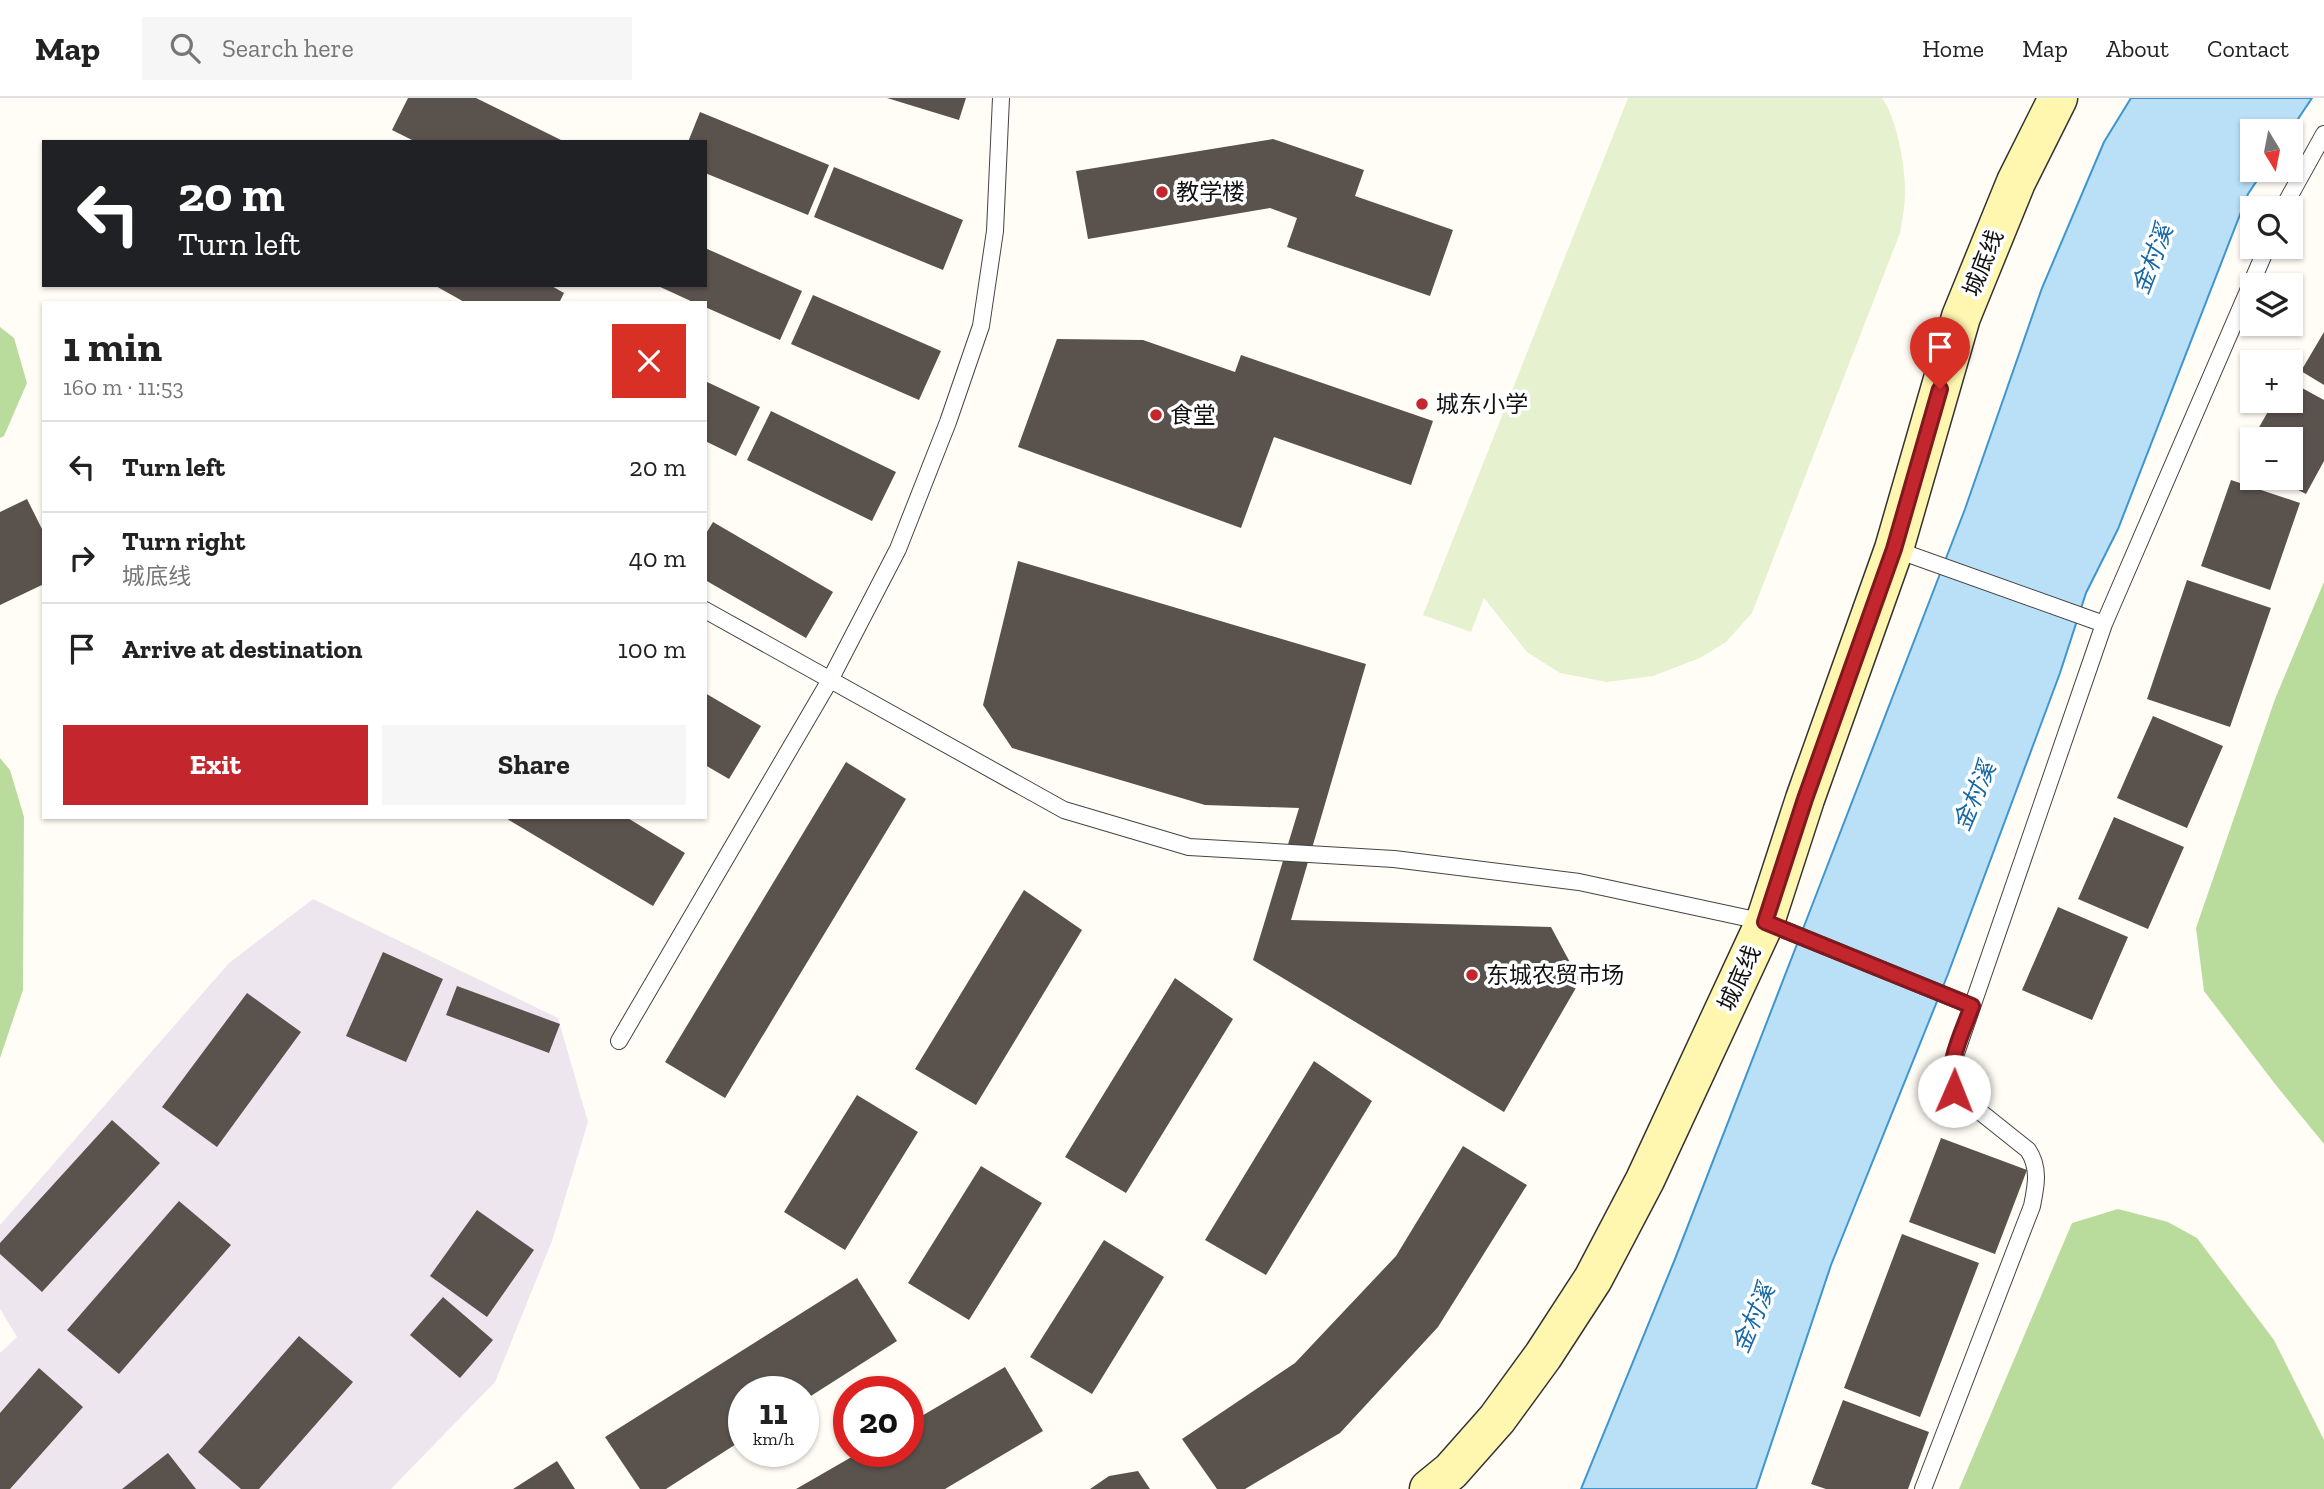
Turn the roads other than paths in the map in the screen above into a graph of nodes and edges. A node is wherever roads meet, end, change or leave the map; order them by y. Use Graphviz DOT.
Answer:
graph roads {
  1 [pos="1000,98"];
  2 [pos="2058,98"];
  3 [pos="2324,134"];
  4 [pos="2290,196"];
  5 [pos="2262,259"];
  6 [pos="1894,549"];
  7 [pos="707,611"];
  8 [pos="2104,624"];
  9 [pos="830,680"];
  10 [pos="1765,922"];
  11 [pos="1972,1006"];
  12 [pos="620,1041"];
  13 [pos="1429,1489"];
  14 [pos="1923,1489"];
  1 -- 9 [label="lane"];
  2 -- 6 [label="main road, 城底线"];
  3 -- 4 [label="lane"];
  5 -- 8 [label="lane"];
  6 -- 8 [label="lane"];
  6 -- 10 [label="main road, 城底线"];
  7 -- 9 [label="lane"];
  8 -- 11 [label="lane"];
  9 -- 10 [label="lane"];
  9 -- 12 [label="lane"];
  10 -- 11 [label="lane"];
  10 -- 13 [label="main road, 城底线"];
  11 -- 14 [label="lane"];
}
